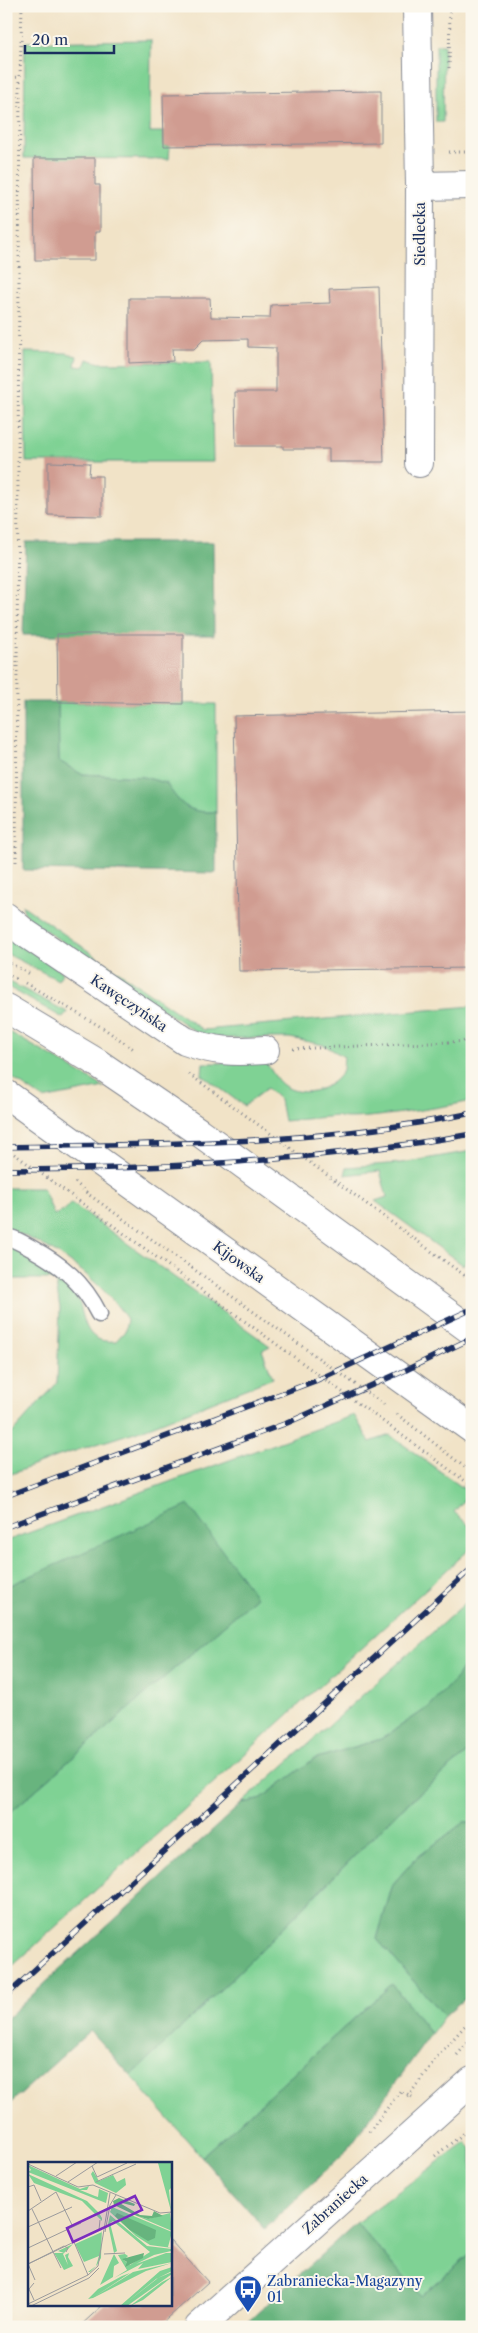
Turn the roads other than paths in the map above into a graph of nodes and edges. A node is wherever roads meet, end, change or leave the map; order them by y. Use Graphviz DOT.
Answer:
graph roads {
  1 [pos="417,6"];
  2 [pos="472,185"];
  3 [pos="420,186"];
  4 [pos="418,463"];
  5 [pos="6,916"];
  6 [pos="6,1008"];
  7 [pos="265,1050"];
  8 [pos="6,1094"];
  9 [pos="6,1237"];
  10 [pos="99,1314"];
  11 [pos="472,1331"];
  12 [pos="472,1428"];
  13 [pos="472,2081"];
  14 [pos="199,2327"];
  1 -- 3 [label="street, Siedlecka"];
  2 -- 3 [label="street"];
  3 -- 4 [label="street, Siedlecka"];
  5 -- 7 [label="street, Kawęczyńska"];
  6 -- 11 [label="street"];
  8 -- 12 [label="street, Kijowska"];
  9 -- 10 [label="lane"];
  13 -- 14 [label="street, Zabraniecka"];
}
